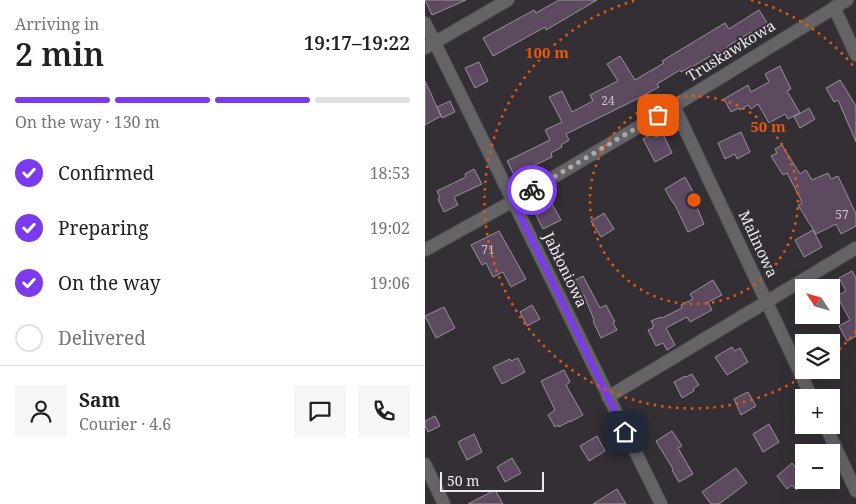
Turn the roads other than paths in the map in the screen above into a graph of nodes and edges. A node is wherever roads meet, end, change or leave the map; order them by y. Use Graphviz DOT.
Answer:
graph roads {
  1 [pos="508,0"];
  2 [pos="847,0"];
  3 [pos="834,7"];
  4 [pos="425,23"];
  5 [pos="430,46"];
  6 [pos="856,55"];
  7 [pos="675,106"];
  8 [pos="513,201"];
  9 [pos="856,248"];
  10 [pos="425,250"];
  11 [pos="768,302"];
  12 [pos="808,389"];
  13 [pos="608,397"];
  14 [pos="829,434"];
  15 [pos="425,464"];
  16 [pos="856,491"];
  17 [pos="444,504"];
  18 [pos="661,504"];
  1 -- 5 [label="street"];
  2 -- 3 [label="street, Truskawkowa"];
  3 -- 6 [label="street"];
  3 -- 7 [label="street, Truskawkowa"];
  4 -- 5 [label="street, Jabłoniowa"];
  5 -- 8 [label="street, Jabłoniowa"];
  7 -- 8 [label="street, Truskawkowa"];
  7 -- 11 [label="street, Malinowa"];
  8 -- 10 [label="street, Truskawkowa"];
  8 -- 13 [label="street, Jabłoniowa"];
  9 -- 11 [label="street"];
  11 -- 12 [label="street, Malinowa"];
  11 -- 13 [label="street"];
  13 -- 18 [label="street, Jabłoniowa"];
  14 -- 16 [label="street"];
  15 -- 17 [label="street"];
}
